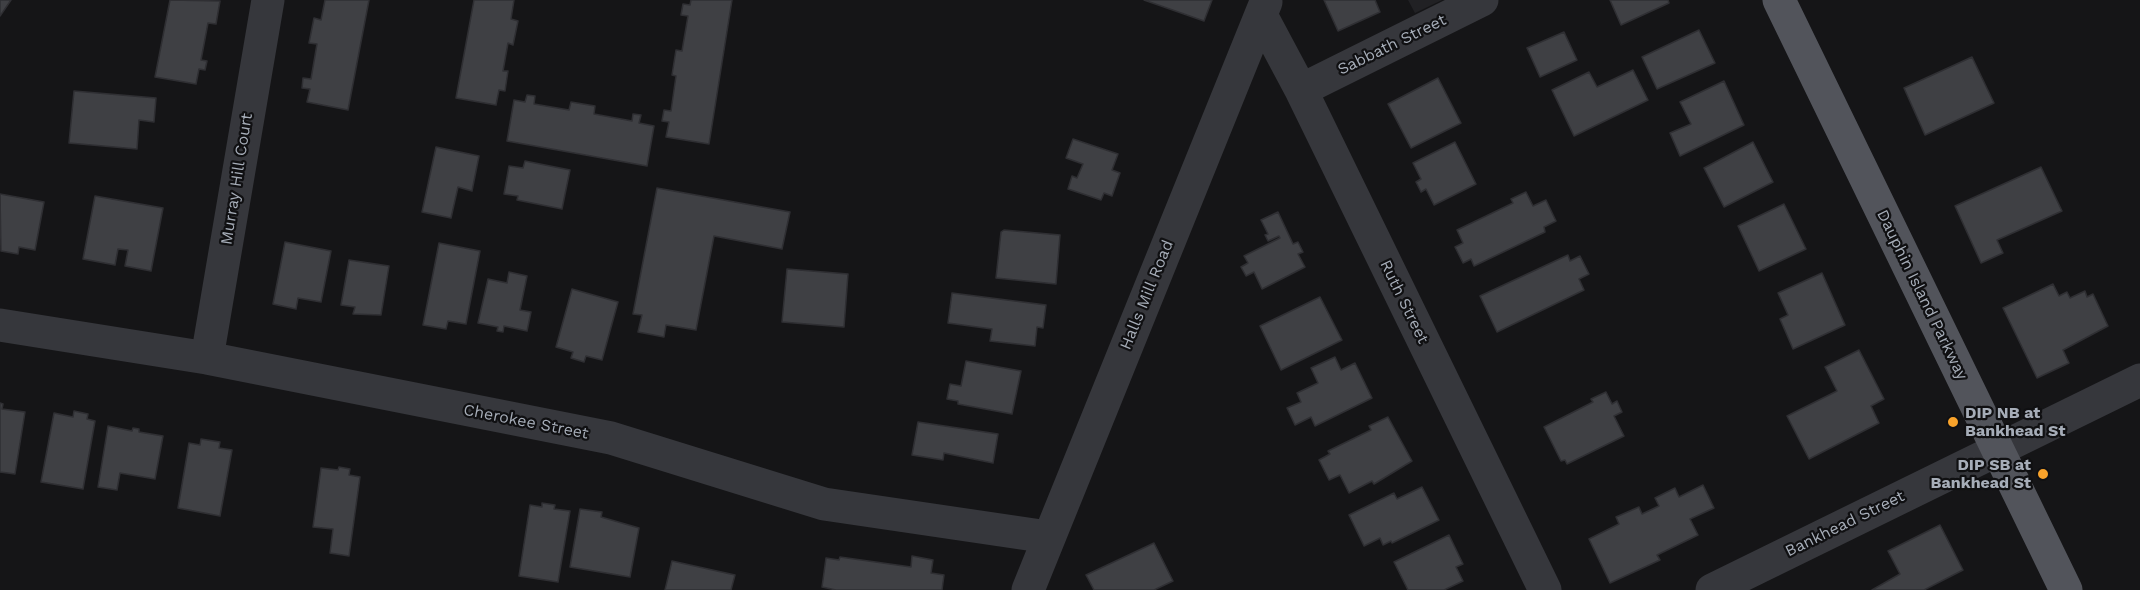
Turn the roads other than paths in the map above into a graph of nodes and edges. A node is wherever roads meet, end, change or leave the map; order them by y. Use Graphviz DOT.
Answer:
graph roads {
  1 [pos="268,0"];
  2 [pos="1779,0"];
  3 [pos="1463,4"];
  4 [pos="1264,7"];
  5 [pos="1301,90"];
  6 [pos="0,325"];
  7 [pos="207,358"];
  8 [pos="2140,380"];
  9 [pos="1997,449"];
  10 [pos="1048,537"];
  11 [pos="1028,590"];
  12 [pos="1545,590"];
  13 [pos="1712,590"];
  14 [pos="2066,590"];
  1 -- 7 [label="street, Murray Hill Court"];
  2 -- 9 [label="main road, Dauphin Island Parkway"];
  3 -- 5 [label="street, Sabbath Street"];
  4 -- 5 [label="street, Ruth Street"];
  4 -- 10 [label="street, Halls Mill Road"];
  5 -- 12 [label="street, Ruth Street"];
  6 -- 7 [label="street, Cherokee Street"];
  7 -- 10 [label="street, Cherokee Street"];
  8 -- 9 [label="street, Bankhead Street"];
  9 -- 13 [label="street, Bankhead Street"];
  9 -- 14 [label="main road, Dauphin Island Parkway"];
  10 -- 11 [label="street, Halls Mill Road"];
}
